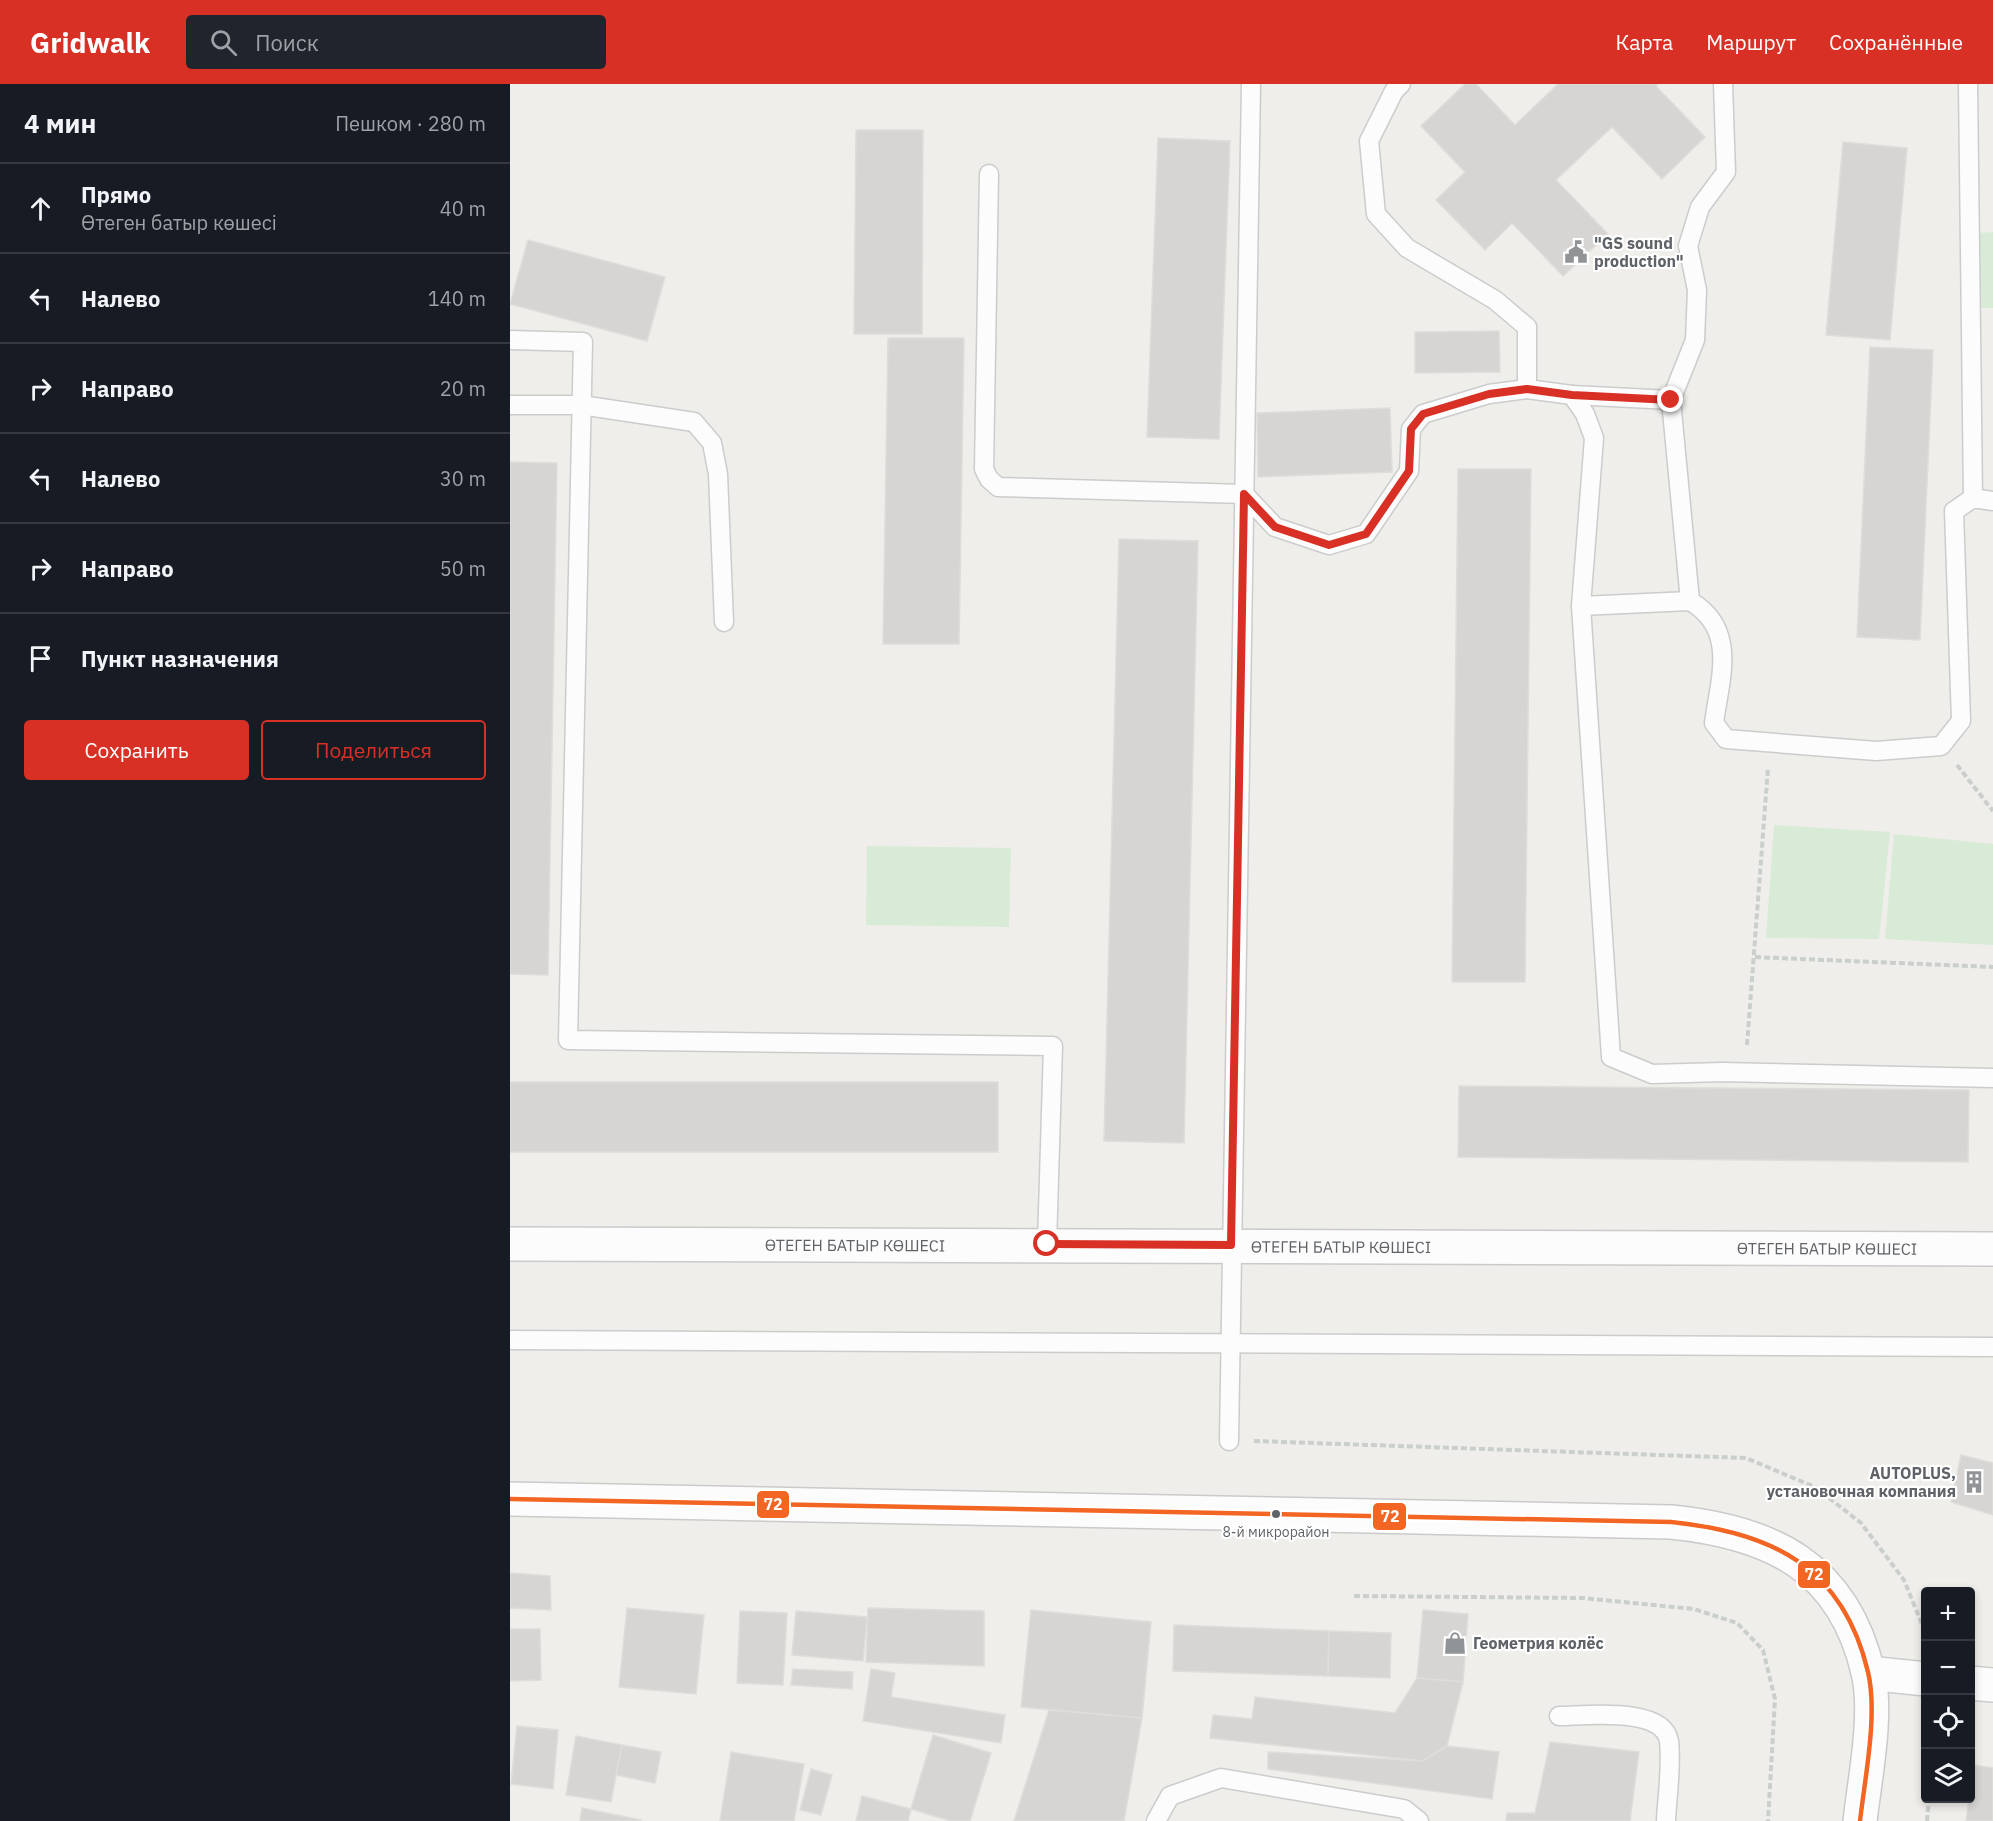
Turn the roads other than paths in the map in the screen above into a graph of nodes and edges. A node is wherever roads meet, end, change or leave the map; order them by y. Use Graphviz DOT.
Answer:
graph roads {
  1 [pos="1251,84"];
  2 [pos="1401,84"];
  3 [pos="1723,84"];
  4 [pos="1968,84"];
  5 [pos="989,174"];
  6 [pos="510,340"];
  7 [pos="1527,389"];
  8 [pos="1572,395"];
  9 [pos="1671,400"];
  10 [pos="510,405"];
  11 [pos="581,405"];
  12 [pos="1244,494"];
  13 [pos="1973,498"];
  14 [pos="1993,501"];
  15 [pos="1690,601"];
  16 [pos="1581,606"];
  17 [pos="724,622"];
  18 [pos="1993,1078"];
  19 [pos="510,1244"];
  20 [pos="1047,1244"];
  21 [pos="1231,1245"];
  22 [pos="1993,1249"];
  23 [pos="510,1340"];
  24 [pos="1230,1343"];
  25 [pos="1993,1347"];
  26 [pos="1229,1441"];
  27 [pos="510,1499"];
  28 [pos="1868,1673"];
  29 [pos="1921,1678"];
  30 [pos="1975,1683"];
  31 [pos="1993,1685"];
  32 [pos="1559,1716"];
  33 [pos="1156,1821"];
  34 [pos="1419,1821"];
  35 [pos="1666,1821"];
  36 [pos="1860,1821"];
  1 -- 12 [label="lane"];
  2 -- 7 [label="lane"];
  3 -- 9 [label="lane"];
  4 -- 13 [label="lane"];
  5 -- 12 [label="lane"];
  6 -- 11 [label="lane"];
  7 -- 8 [label="lane"];
  7 -- 12 [label="lane"];
  8 -- 9 [label="lane"];
  8 -- 16 [label="lane"];
  9 -- 15 [label="lane"];
  10 -- 11 [label="lane"];
  11 -- 17 [label="lane"];
  11 -- 20 [label="lane"];
  12 -- 21 [label="lane"];
  13 -- 14 [label="lane"];
  13 -- 15 [label="lane"];
  15 -- 16 [label="lane"];
  16 -- 18 [label="lane"];
  19 -- 20 [label="main road, ӨТЕГЕН БАТЫР КӨШЕСІ"];
  20 -- 21 [label="main road, ӨТЕГЕН БАТЫР КӨШЕСІ"];
  21 -- 22 [label="main road, ӨТЕГЕН БАТЫР КӨШЕСІ"];
  21 -- 24 [label="lane"];
  23 -- 24 [label="lane"];
  24 -- 25 [label="lane"];
  24 -- 26 [label="lane"];
  27 -- 28 [label="main road"];
  28 -- 29 [label="main road"];
  28 -- 36 [label="main road"];
  30 -- 31 [label="main road"];
  32 -- 35 [label="lane"];
  33 -- 34 [label="lane"];
}
